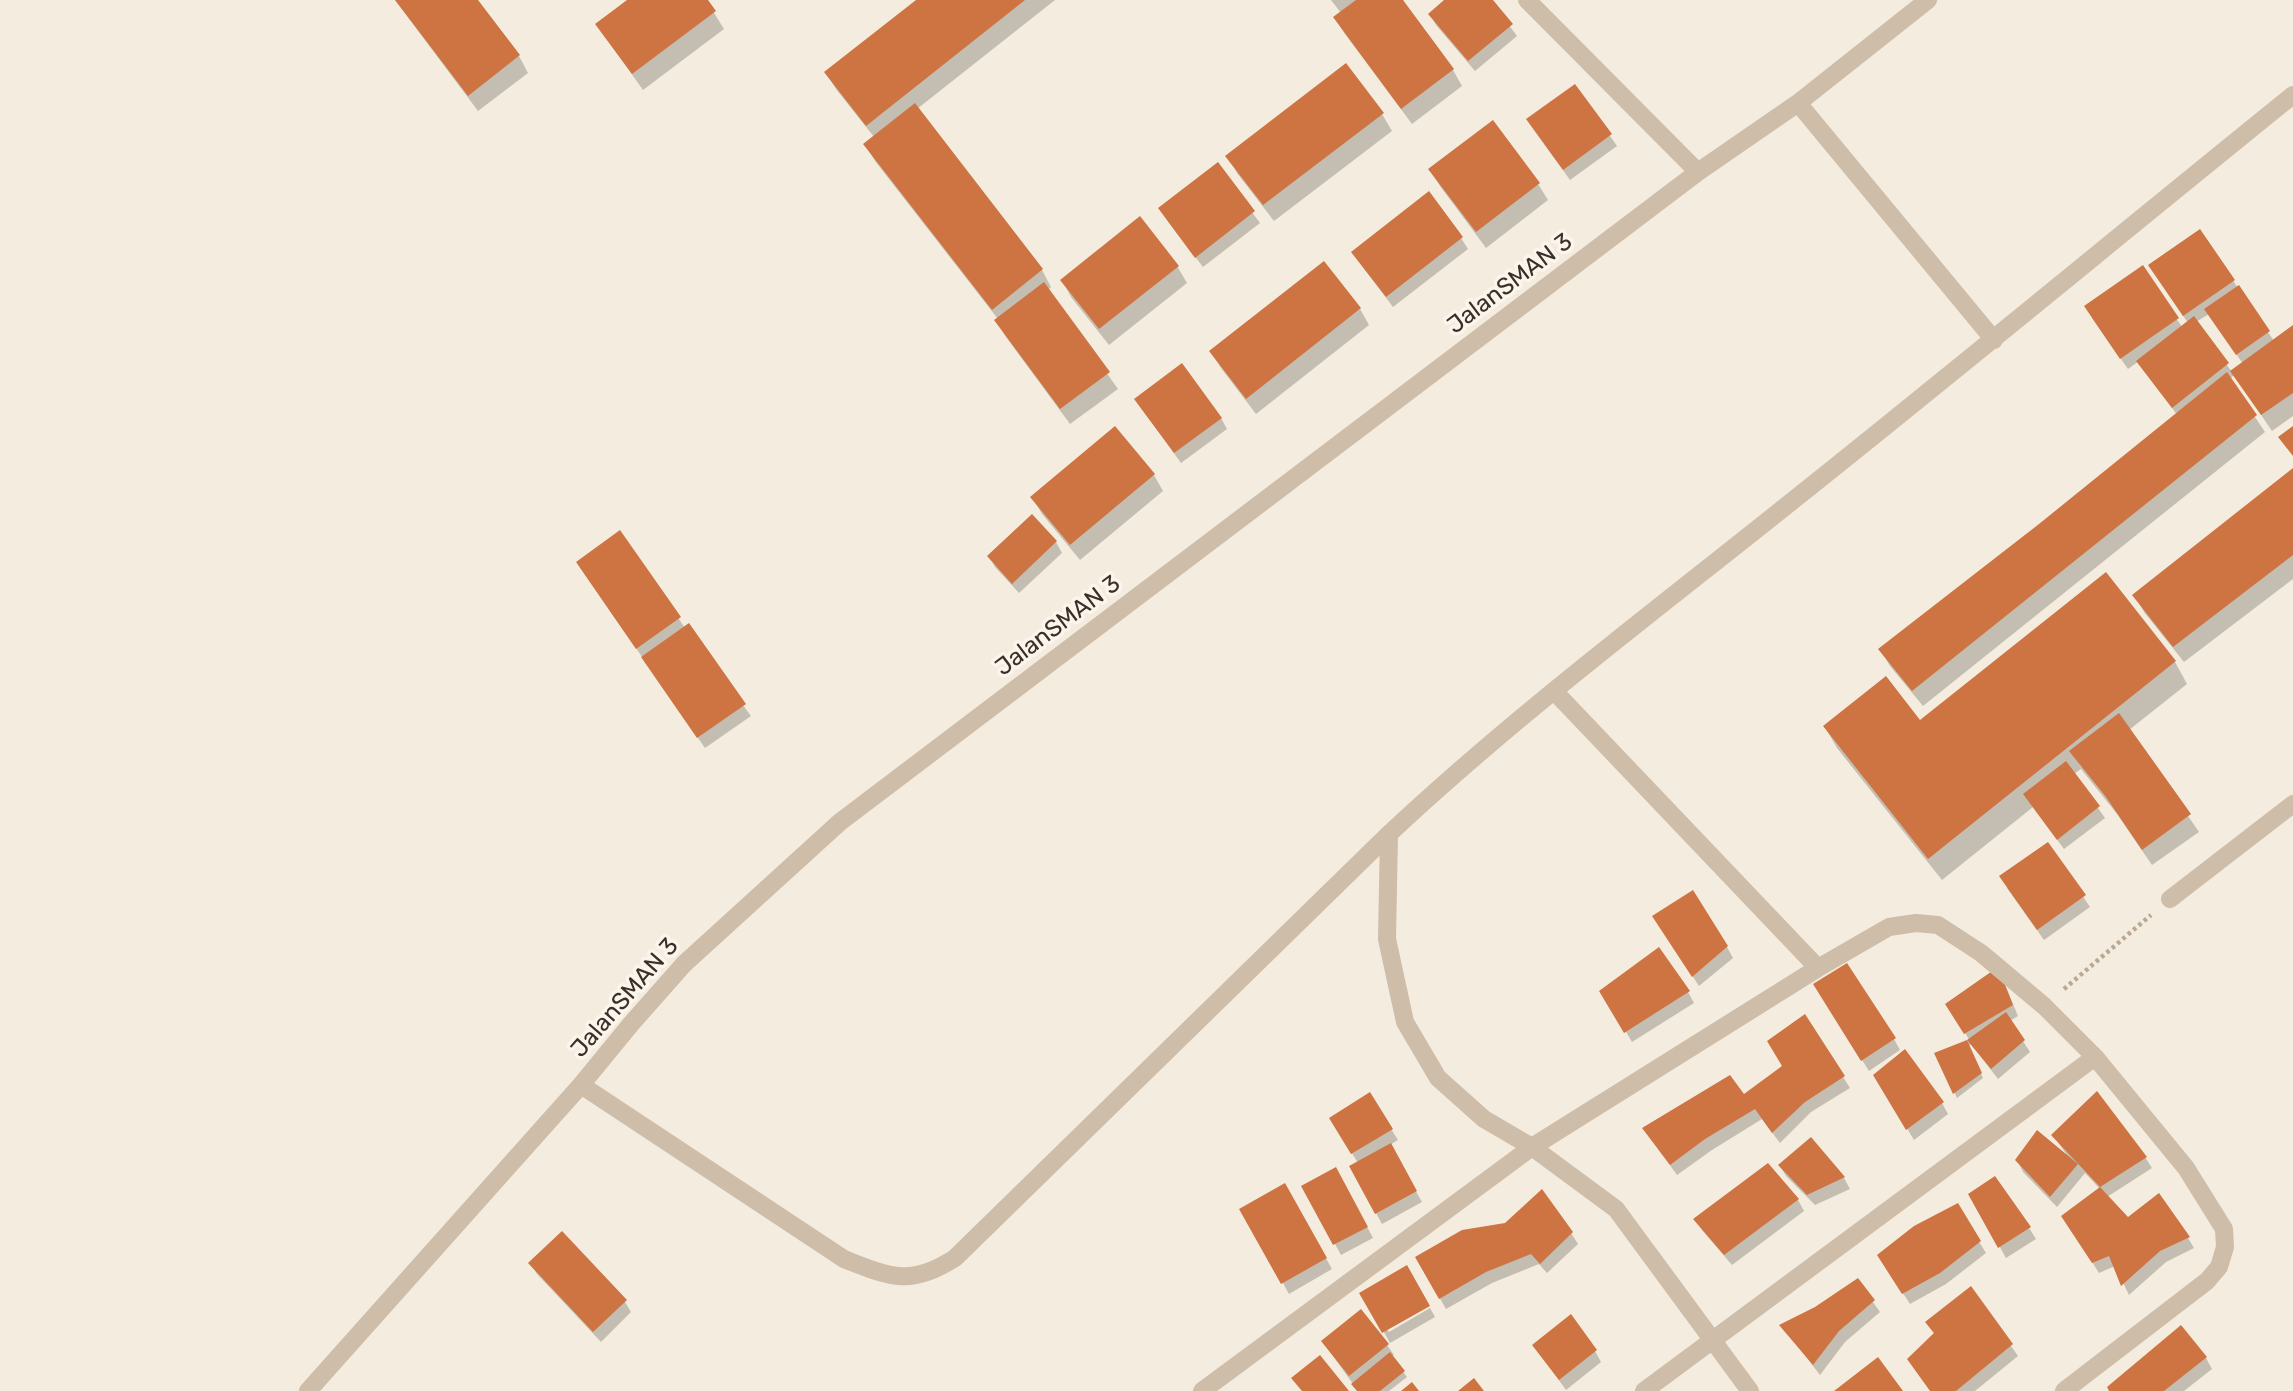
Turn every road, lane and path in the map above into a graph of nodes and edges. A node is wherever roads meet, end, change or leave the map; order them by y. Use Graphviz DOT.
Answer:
graph roads {
  1 [pos="1527,0"];
  2 [pos="1928,0"];
  3 [pos="2293,95"];
  4 [pos="1798,103"];
  5 [pos="1698,172"];
  6 [pos="1994,340"];
  7 [pos="1554,691"];
  8 [pos="2293,804"];
  9 [pos="1388,834"];
  10 [pos="2170,899"];
  11 [pos="1818,968"];
  12 [pos="2044,1006"];
  13 [pos="2095,1057"];
  14 [pos="581,1085"];
  15 [pos="1532,1147"];
  16 [pos="1712,1342"];
  17 [pos="309,1391"];
  18 [pos="1202,1391"];
  19 [pos="1643,1391"];
  20 [pos="1750,1391"];
  21 [pos="2064,1391"];
  1 -- 5 [label="street"];
  2 -- 4 [label="street, JalanSMAN 3"];
  3 -- 6 [label="street"];
  4 -- 5 [label="street, JalanSMAN 3"];
  4 -- 6 [label="street"];
  5 -- 14 [label="street, JalanSMAN 3"];
  6 -- 7 [label="street"];
  7 -- 9 [label="street"];
  7 -- 11 [label="street"];
  8 -- 10 [label="street"];
  9 -- 14 [label="street"];
  9 -- 15 [label="street"];
  10 -- 12 [label="path"];
  11 -- 12 [label="street"];
  11 -- 15 [label="street"];
  12 -- 13 [label="street"];
  13 -- 16 [label="street"];
  13 -- 21 [label="street"];
  14 -- 17 [label="street, JalanSMAN 3"];
  15 -- 16 [label="street"];
  15 -- 18 [label="street"];
  16 -- 19 [label="street"];
  16 -- 20 [label="street"];
}
